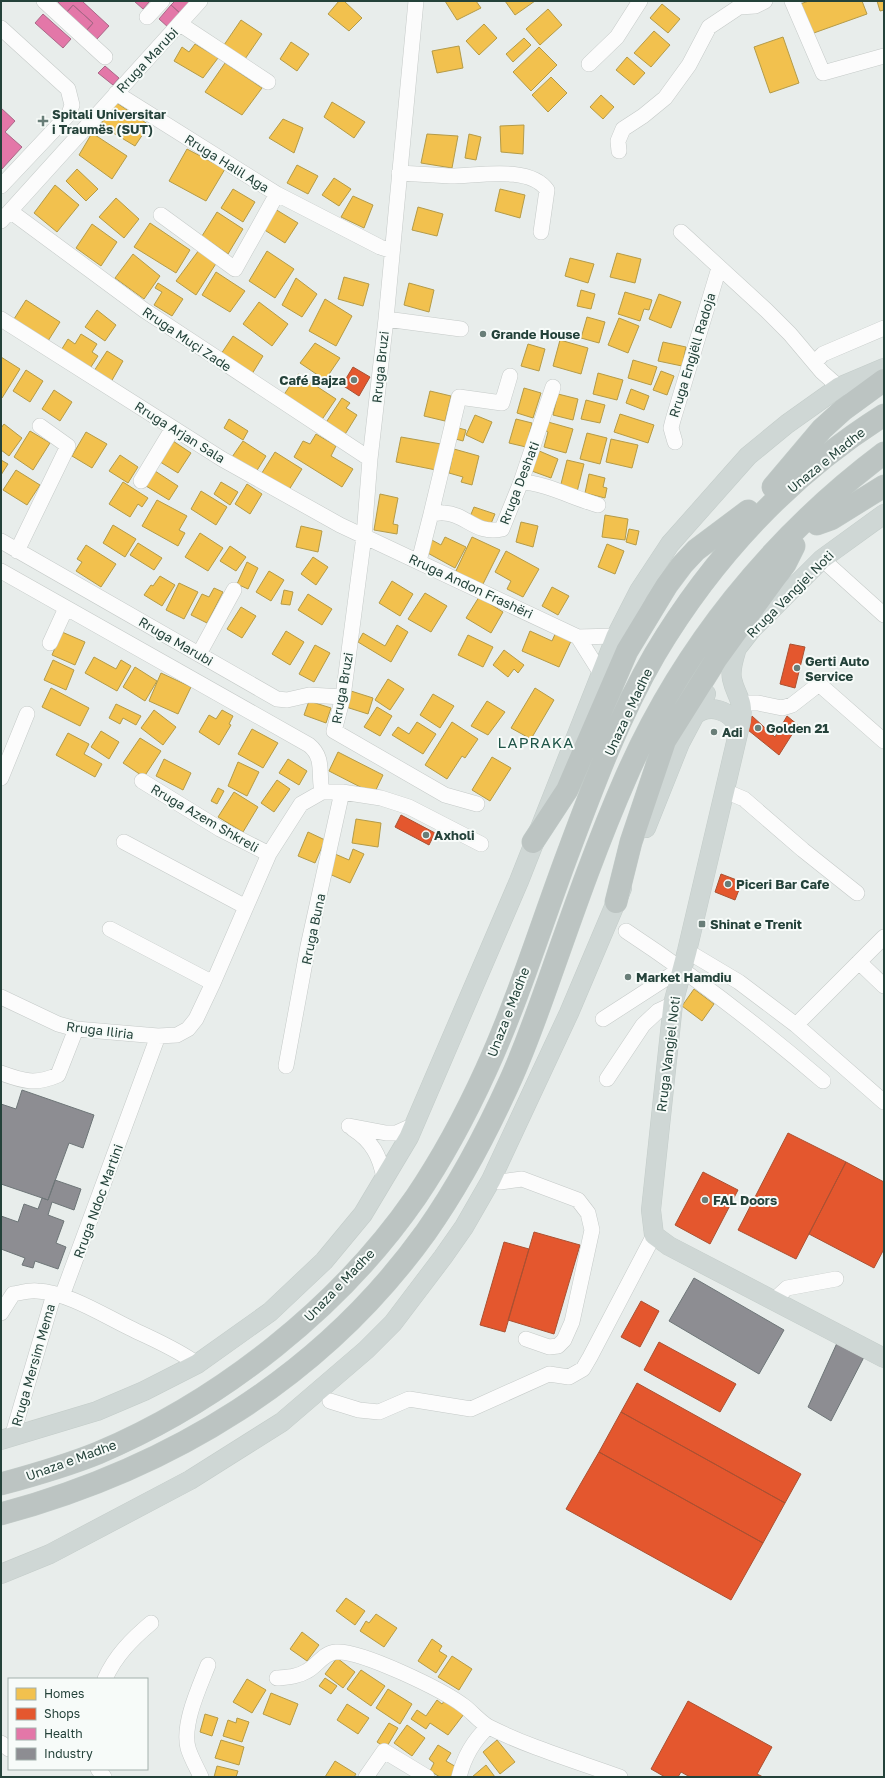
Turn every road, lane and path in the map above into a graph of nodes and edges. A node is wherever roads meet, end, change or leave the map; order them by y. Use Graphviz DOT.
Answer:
graph roads {
  1 [pos="44,1"];
  2 [pos="162,1"];
  3 [pos="200,1"];
  4 [pos="416,1"];
  5 [pos="640,1"];
  6 [pos="764,1"];
  7 [pos="792,1"];
  8 [pos="147,17"];
  9 [pos="180,24"];
  10 [pos="1,28"];
  11 [pos="884,56"];
  12 [pos="105,57"];
  13 [pos="589,64"];
  14 [pos="268,82"];
  15 [pos="116,93"];
  16 [pos="619,152"];
  17 [pos="399,173"];
  18 [pos="1,186"];
  19 [pos="277,194"];
  20 [pos="161,215"];
  21 [pos="6,216"];
  22 [pos="541,232"];
  23 [pos="681,232"];
  24 [pos="392,251"];
  25 [pos="719,268"];
  26 [pos="1,319"];
  27 [pos="386,319"];
  28 [pos="884,328"];
  29 [pos="461,329"];
  30 [pos="815,362"];
  31 [pos="884,368"];
  32 [pos="510,376"];
  33 [pos="884,380"];
  34 [pos="553,387"];
  35 [pos="839,388"];
  36 [pos="884,415"];
  37 [pos="40,426"];
  38 [pos="173,428"];
  39 [pos="865,428"];
  40 [pos="675,442"];
  41 [pos="884,453"];
  42 [pos="370,459"];
  43 [pos="884,469"];
  44 [pos="141,481"];
  45 [pos="521,482"];
  46 [pos="884,486"];
  47 [pos="773,487"];
  48 [pos="598,505"];
  49 [pos="748,511"];
  50 [pos="431,514"];
  51 [pos="884,514"];
  52 [pos="817,524"];
  53 [pos="364,536"];
  54 [pos="1,541"];
  55 [pos="794,546"];
  56 [pos="17,551"];
  57 [pos="822,559"];
  58 [pos="419,561"];
  59 [pos="1,570"];
  60 [pos="234,590"];
  61 [pos="66,608"];
  62 [pos="884,615"];
  63 [pos="616,636"];
  64 [pos="578,637"];
  65 [pos="50,643"];
  66 [pos="737,648"];
  67 [pos="199,654"];
  68 [pos="684,669"];
  69 [pos="600,672"];
  70 [pos="638,686"];
  71 [pos="343,697"];
  72 [pos="27,714"];
  73 [pos="740,717"];
  74 [pos="693,718"];
  75 [pos="884,741"];
  76 [pos="1,778"];
  77 [pos="142,781"];
  78 [pos="725,791"];
  79 [pos="322,792"];
  80 [pos="342,792"];
  81 [pos="477,804"];
  82 [pos="124,842"];
  83 [pos="533,842"];
  84 [pos="481,844"];
  85 [pos="269,854"];
  86 [pos="857,893"];
  87 [pos="616,902"];
  88 [pos="246,907"];
  89 [pos="110,928"];
  90 [pos="626,931"];
  91 [pos="884,937"];
  92 [pos="684,959"];
  93 [pos="859,962"];
  94 [pos="213,983"];
  95 [pos="884,986"];
  96 [pos="1,997"];
  97 [pos="673,1004"];
  98 [pos="603,1019"];
  99 [pos="796,1025"];
  100 [pos="76,1029"];
  101 [pos="158,1036"];
  102 [pos="286,1066"];
  103 [pos="1,1073"];
  104 [pos="607,1079"];
  105 [pos="823,1081"];
  106 [pos="884,1102"];
  107 [pos="414,1125"];
  108 [pos="384,1178"];
  109 [pos="500,1182"];
  110 [pos="654,1235"];
  111 [pos="836,1279"];
  112 [pos="58,1295"];
  113 [pos="773,1301"];
  114 [pos="1,1314"];
  115 [pos="526,1339"];
  116 [pos="884,1358"];
  117 [pos="197,1364"];
  118 [pos="330,1401"];
  119 [pos="6,1438"];
  120 [pos="1,1484"];
  121 [pos="1,1514"];
  122 [pos="1,1574"];
  123 [pos="151,1623"];
  124 [pos="208,1665"];
  125 [pos="105,1678"];
  126 [pos="278,1678"];
  127 [pos="488,1726"];
  128 [pos="615,1776"];
  129 [pos="201,1777"];
  130 [pos="366,1777"];
  131 [pos="427,1777"];
  132 [pos="459,1777"];
  1 -- 12 [label="street"];
  2 -- 8 [label="street"];
  3 -- 9 [label="street, Rruga Marubi"];
  4 -- 17 [label="street, Rruga Bruzi"];
  5 -- 13 [label="street"];
  6 -- 16 [label="street"];
  7 -- 11 [label="street"];
  9 -- 14 [label="street, Rruga Marubi"];
  9 -- 15 [label="street, Rruga Marubi"];
  10 -- 18 [label="street"];
  15 -- 19 [label="street, Rruga Halil Aga"];
  15 -- 21 [label="street, Rruga Marubi"];
  17 -- 22 [label="street"];
  17 -- 24 [label="street, Rruga Bruzi"];
  19 -- 20 [label="street, Rruga Halil Aga"];
  19 -- 24 [label="street, Rruga Halil Aga"];
  21 -- 42 [label="street, Rruga Muçi Zade"];
  23 -- 25 [label="street"];
  24 -- 27 [label="street, Rruga Bruzi"];
  25 -- 30 [label="street"];
  25 -- 40 [label="street, Rruga Engjëll Radoja"];
  26 -- 38 [label="street, Rruga Arjan Sala"];
  27 -- 29 [label="street"];
  27 -- 42 [label="street, Rruga Bruzi"];
  28 -- 30 [label="street"];
  30 -- 35 [label="street"];
  31 -- 35 [label="main road"];
  32 -- 50 [label="street"];
  33 -- 47 [label="highway"];
  34 -- 45 [label="street, Rruga Deshati"];
  35 -- 63 [label="main road"];
  36 -- 39 [label="highway, Unaza e Madhe"];
  37 -- 56 [label="street"];
  38 -- 44 [label="street"];
  38 -- 53 [label="street, Rruga Arjan Sala"];
  39 -- 47 [label="highway"];
  39 -- 70 [label="highway, Unaza e Madhe"];
  41 -- 68 [label="highway, Unaza e Madhe"];
  42 -- 53 [label="street, Rruga Bruzi"];
  43 -- 52 [label="highway"];
  45 -- 48 [label="street"];
  45 -- 50 [label="street, Rruga Deshati"];
  46 -- 52 [label="highway"];
  47 -- 49 [label="highway"];
  49 -- 70 [label="highway"];
  49 -- 83 [label="highway"];
  50 -- 58 [label="street"];
  51 -- 57 [label="main road, Rruga Vangjel Noti"];
  52 -- 55 [label="highway"];
  53 -- 58 [label="street, Rruga Andon Frashëri"];
  53 -- 71 [label="street, Rruga Bruzi"];
  54 -- 56 [label="street, Rruga Marubi"];
  55 -- 68 [label="highway"];
  55 -- 87 [label="highway"];
  56 -- 67 [label="street, Rruga Marubi"];
  57 -- 62 [label="street"];
  57 -- 66 [label="main road, Rruga Vangjel Noti"];
  58 -- 64 [label="street, Rruga Andon Frashëri"];
  59 -- 61 [label="street"];
  60 -- 67 [label="street"];
  61 -- 65 [label="street"];
  61 -- 79 [label="street"];
  63 -- 64 [label="street, Rruga Andon Frashëri"];
  63 -- 69 [label="main road"];
  64 -- 69 [label="street"];
  66 -- 73 [label="main road, Rruga Vangjel Noti"];
  66 -- 74 [label="main road, Rruga Vangjel Noti"];
  67 -- 71 [label="street, Rruga Marubi"];
  68 -- 121 [label="highway, Unaza e Madhe"];
  69 -- 83 [label="main road"];
  70 -- 120 [label="highway, Unaza e Madhe"];
  71 -- 81 [label="street, Rruga Bruzi"];
  72 -- 76 [label="street"];
  73 -- 74 [label="main road"];
  73 -- 75 [label="street"];
  73 -- 78 [label="main road, Rruga Vangjel Noti"];
  74 -- 87 [label="main road, Rruga Vangjel Noti"];
  77 -- 85 [label="street, Rruga Azem Shkreli"];
  78 -- 86 [label="street"];
  78 -- 92 [label="main road, Rruga Vangjel Noti"];
  79 -- 80 [label="street"];
  79 -- 85 [label="street, Rruga Azem Shkreli"];
  80 -- 84 [label="street"];
  80 -- 102 [label="street, Rruga Buna"];
  82 -- 88 [label="street"];
  83 -- 107 [label="main road"];
  85 -- 88 [label="street, Rruga Azem Shkreli"];
  87 -- 122 [label="main road, Rruga Vangjel Noti"];
  88 -- 94 [label="street, Rruga Azem Shkreli"];
  89 -- 94 [label="street"];
  90 -- 92 [label="street"];
  91 -- 93 [label="street"];
  92 -- 97 [label="main road, Rruga Vangjel Noti"];
  92 -- 98 [label="street"];
  92 -- 99 [label="street"];
  92 -- 105 [label="street"];
  93 -- 95 [label="street"];
  93 -- 99 [label="street"];
  94 -- 101 [label="street, Rruga Azem Shkreli"];
  96 -- 100 [label="street, Rruga Iliria"];
  97 -- 104 [label="street"];
  97 -- 110 [label="main road, Rruga Vangjel Noti"];
  99 -- 106 [label="street"];
  100 -- 101 [label="street, Rruga Iliria"];
  100 -- 103 [label="street"];
  101 -- 112 [label="street, Rruga Ndoc Martini"];
  107 -- 108 [label="main road"];
  107 -- 108 [label="street"];
  108 -- 117 [label="main road"];
  109 -- 115 [label="street"];
  110 -- 113 [label="main road"];
  110 -- 118 [label="street"];
  111 -- 113 [label="street"];
  112 -- 114 [label="street"];
  112 -- 117 [label="street"];
  112 -- 119 [label="street, Rruga Mersim Mema"];
  113 -- 116 [label="main road"];
  117 -- 119 [label="main road"];
  123 -- 125 [label="street"];
  124 -- 129 [label="street"];
  126 -- 127 [label="street"];
  127 -- 128 [label="street"];
  127 -- 132 [label="street"];
  130 -- 131 [label="street"];
}
